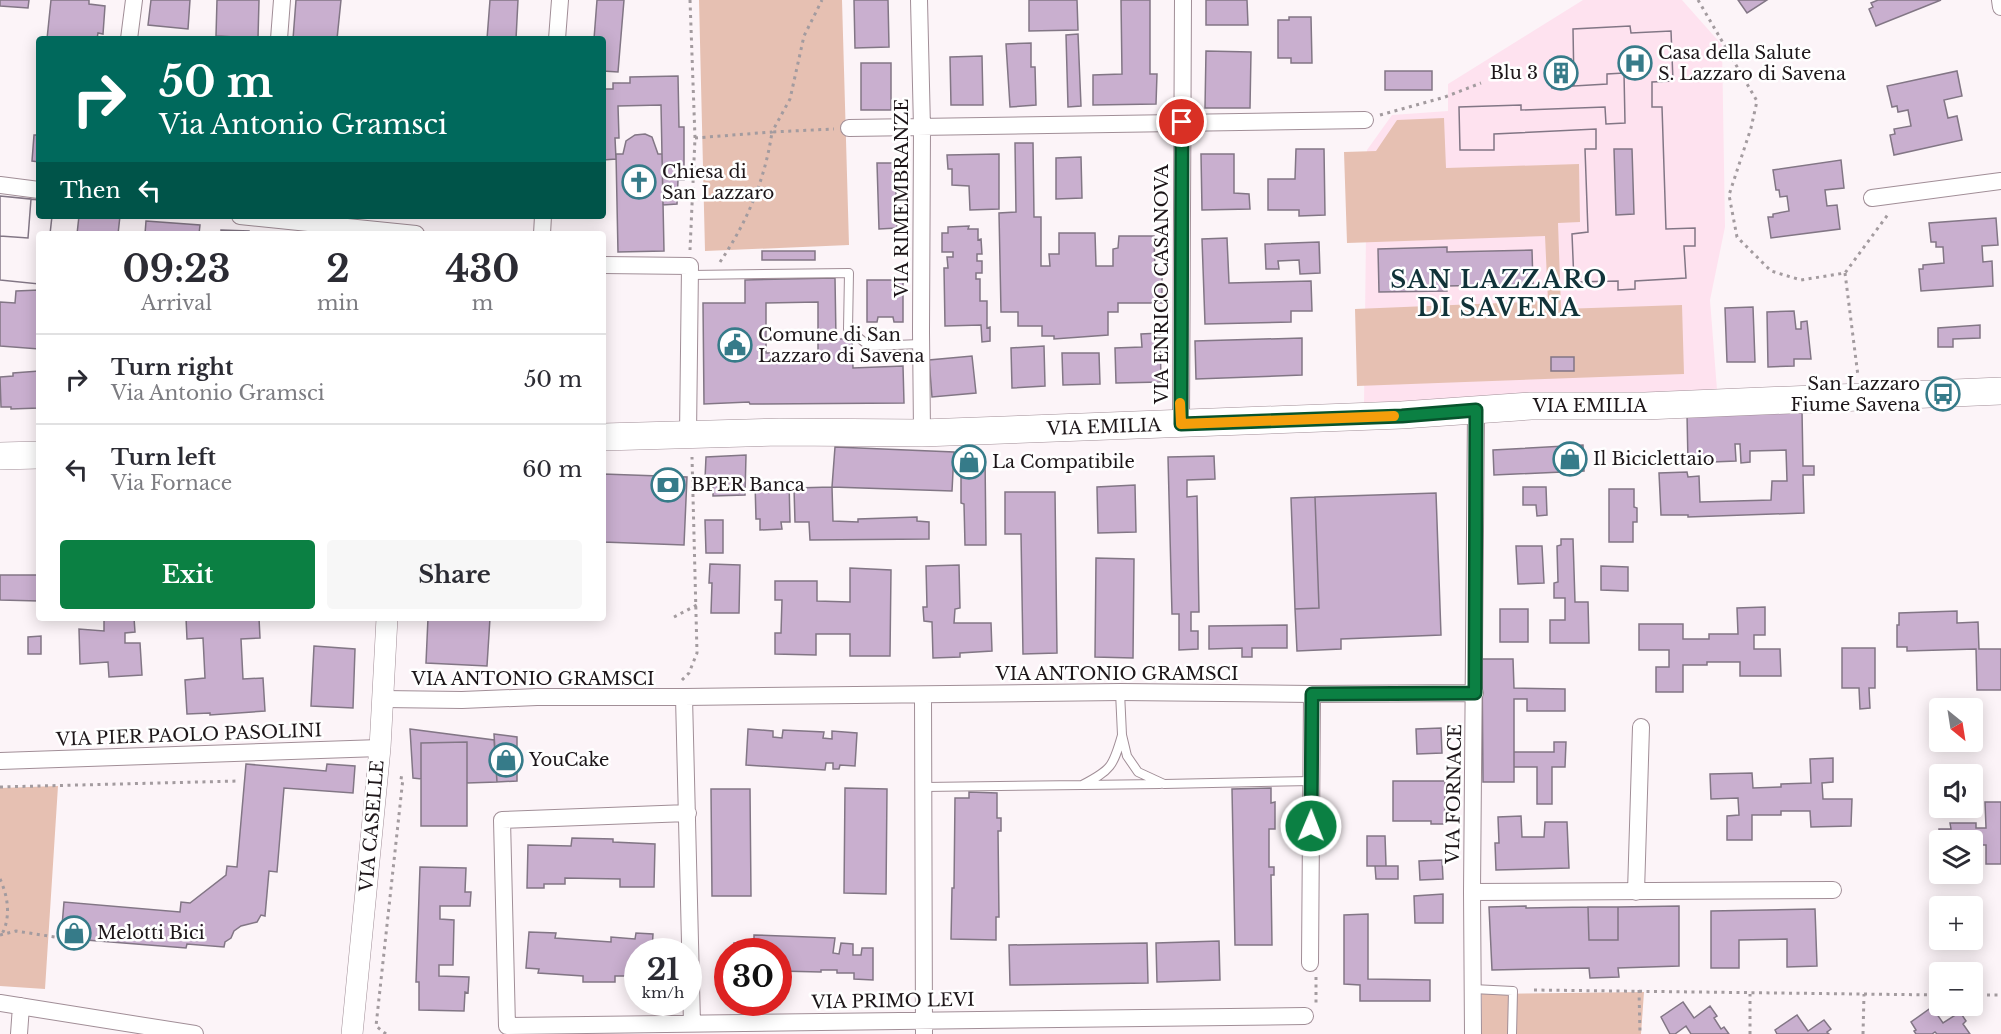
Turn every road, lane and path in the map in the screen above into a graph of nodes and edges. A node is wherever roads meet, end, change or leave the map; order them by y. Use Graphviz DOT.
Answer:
graph roads {
  1 [pos="134,0"];
  2 [pos="282,0"];
  3 [pos="560,0"];
  4 [pos="690,0"];
  5 [pos="822,0"];
  6 [pos="919,0"];
  7 [pos="1183,0"];
  8 [pos="1698,0"];
  9 [pos="2000,0"];
  10 [pos="2001,7"];
  11 [pos="129,36"];
  12 [pos="279,36"];
  13 [pos="557,36"];
  14 [pos="1481,82"];
  15 [pos="1365,120"];
  16 [pos="1182,122"];
  17 [pos="849,128"];
  18 [pos="922,128"];
  19 [pos="772,132"];
  20 [pos="695,138"];
  21 [pos="2001,181"];
  22 [pos="0,185"];
  23 [pos="36,190"];
  24 [pos="1903,194"];
  25 [pos="1872,198"];
  26 [pos="274,219"];
  27 [pos="388,231"];
  28 [pos="606,265"];
  29 [pos="690,270"];
  30 [pos="1845,273"];
  31 [pos="921,344"];
  32 [pos="2001,391"];
  33 [pos="1861,397"];
  34 [pos="1476,410"];
  35 [pos="1181,424"];
  36 [pos="922,433"];
  37 [pos="606,437"];
  38 [pos="690,445"];
  39 [pos="36,455"];
  40 [pos="0,456"];
  41 [pos="697,605"];
  42 [pos="674,617"];
  43 [pos="387,621"];
  44 [pos="1120,692"];
  45 [pos="1475,693"];
  46 [pos="923,694"];
  47 [pos="1312,694"];
  48 [pos="681,698"];
  49 [pos="383,699"];
  50 [pos="1641,727"];
  51 [pos="1122,735"];
  52 [pos="380,748"];
  53 [pos="0,761"];
  54 [pos="377,774"];
  55 [pos="238,781"];
  56 [pos="1312,781"];
  57 [pos="1164,784"];
  58 [pos="1082,785"];
  59 [pos="0,787"];
  60 [pos="924,787"];
  61 [pos="688,813"];
  62 [pos="0,879"];
  63 [pos="1833,890"];
  64 [pos="1636,891"];
  65 [pos="1472,892"];
  66 [pos="0,936"];
  67 [pos="61,938"];
  68 [pos="1310,963"];
  69 [pos="1473,989"];
  70 [pos="1534,990"];
  71 [pos="1639,990"];
  72 [pos="1750,994"];
  73 [pos="1864,994"];
  74 [pos="1929,995"];
  75 [pos="1983,995"];
  76 [pos="2001,995"];
  77 [pos="0,1003"];
  78 [pos="21,1006"];
  79 [pos="1311,1013"];
  80 [pos="692,1024"];
  81 [pos="925,1027"];
  82 [pos="19,1034"];
  83 [pos="195,1034"];
  84 [pos="352,1034"];
  85 [pos="386,1034"];
  86 [pos="1473,1034"];
  87 [pos="1512,1034"];
  88 [pos="1640,1034"];
  89 [pos="1750,1034"];
  90 [pos="1863,1034"];
  1 -- 11 [label="street"];
  2 -- 12 [label="street"];
  3 -- 13 [label="street"];
  4 -- 20 [label="path"];
  5 -- 19 [label="path"];
  6 -- 18 [label="street, VIA RIMEMBRANZE"];
  7 -- 16 [label="street, VIA ENRICO CASANOVA"];
  8 -- 30 [label="path"];
  9 -- 10 [label="street"];
  14 -- 15 [label="path"];
  15 -- 16 [label="street"];
  16 -- 18 [label="street"];
  16 -- 35 [label="street, VIA ENRICO CASANOVA"];
  17 -- 18 [label="street"];
  17 -- 19 [label="path"];
  18 -- 31 [label="street, VIA RIMEMBRANZE"];
  19 -- 20 [label="path"];
  19 -- 29 [label="path"];
  20 -- 29 [label="path"];
  21 -- 24 [label="street"];
  22 -- 23 [label="street"];
  24 -- 25 [label="street"];
  24 -- 30 [label="path"];
  26 -- 27 [label="street"];
  28 -- 29 [label="street"];
  29 -- 31 [label="lane"];
  29 -- 38 [label="street"];
  30 -- 33 [label="path"];
  31 -- 36 [label="street, VIA RIMEMBRANZE"];
  32 -- 33 [label="main road, VIA EMILIA"];
  33 -- 34 [label="main road, VIA EMILIA"];
  34 -- 35 [label="main road, VIA EMILIA"];
  34 -- 45 [label="street, VIA FORNACE"];
  35 -- 36 [label="main road, VIA EMILIA"];
  36 -- 38 [label="main road, VIA EMILIA"];
  37 -- 38 [label="main road, VIA EMILIA"];
  38 -- 41 [label="path"];
  39 -- 40 [label="main road"];
  41 -- 42 [label="path"];
  41 -- 48 [label="path"];
  43 -- 49 [label="street, VIA CASELLE"];
  44 -- 46 [label="street, VIA ANTONIO GRAMSCI"];
  44 -- 47 [label="street, VIA ANTONIO GRAMSCI"];
  44 -- 51 [label="lane"];
  45 -- 47 [label="street, VIA ANTONIO GRAMSCI"];
  45 -- 65 [label="street, VIA FORNACE"];
  46 -- 48 [label="street, VIA ANTONIO GRAMSCI"];
  46 -- 60 [label="street"];
  47 -- 56 [label="street"];
  48 -- 49 [label="street, VIA ANTONIO GRAMSCI"];
  48 -- 61 [label="street"];
  49 -- 52 [label="street, VIA CASELLE"];
  50 -- 64 [label="street"];
  51 -- 57 [label="lane"];
  51 -- 58 [label="lane"];
  52 -- 53 [label="street, VIA PIER PAOLO PASOLINI"];
  52 -- 54 [label="street, VIA CASELLE"];
  54 -- 84 [label="street, VIA CASELLE"];
  54 -- 85 [label="path"];
  55 -- 59 [label="path"];
  56 -- 57 [label="lane"];
  56 -- 68 [label="street"];
  57 -- 58 [label="lane"];
  58 -- 60 [label="lane"];
  60 -- 81 [label="street"];
  61 -- 80 [label="street"];
  61 -- 80 [label="street, VIA PRIMO LEVI"];
  62 -- 66 [label="path"];
  63 -- 64 [label="street"];
  64 -- 65 [label="street"];
  65 -- 69 [label="street, VIA FORNACE"];
  66 -- 67 [label="path"];
  68 -- 79 [label="path"];
  69 -- 86 [label="street, VIA FORNACE"];
  69 -- 87 [label="lane"];
  70 -- 71 [label="path"];
  71 -- 72 [label="path"];
  71 -- 88 [label="path"];
  72 -- 73 [label="path"];
  72 -- 89 [label="path"];
  73 -- 74 [label="path"];
  73 -- 90 [label="path"];
  75 -- 76 [label="path"];
  77 -- 78 [label="street"];
  78 -- 82 [label="street"];
  78 -- 83 [label="street"];
  79 -- 81 [label="street, VIA PRIMO LEVI"];
  80 -- 81 [label="street, VIA PRIMO LEVI"];
}
